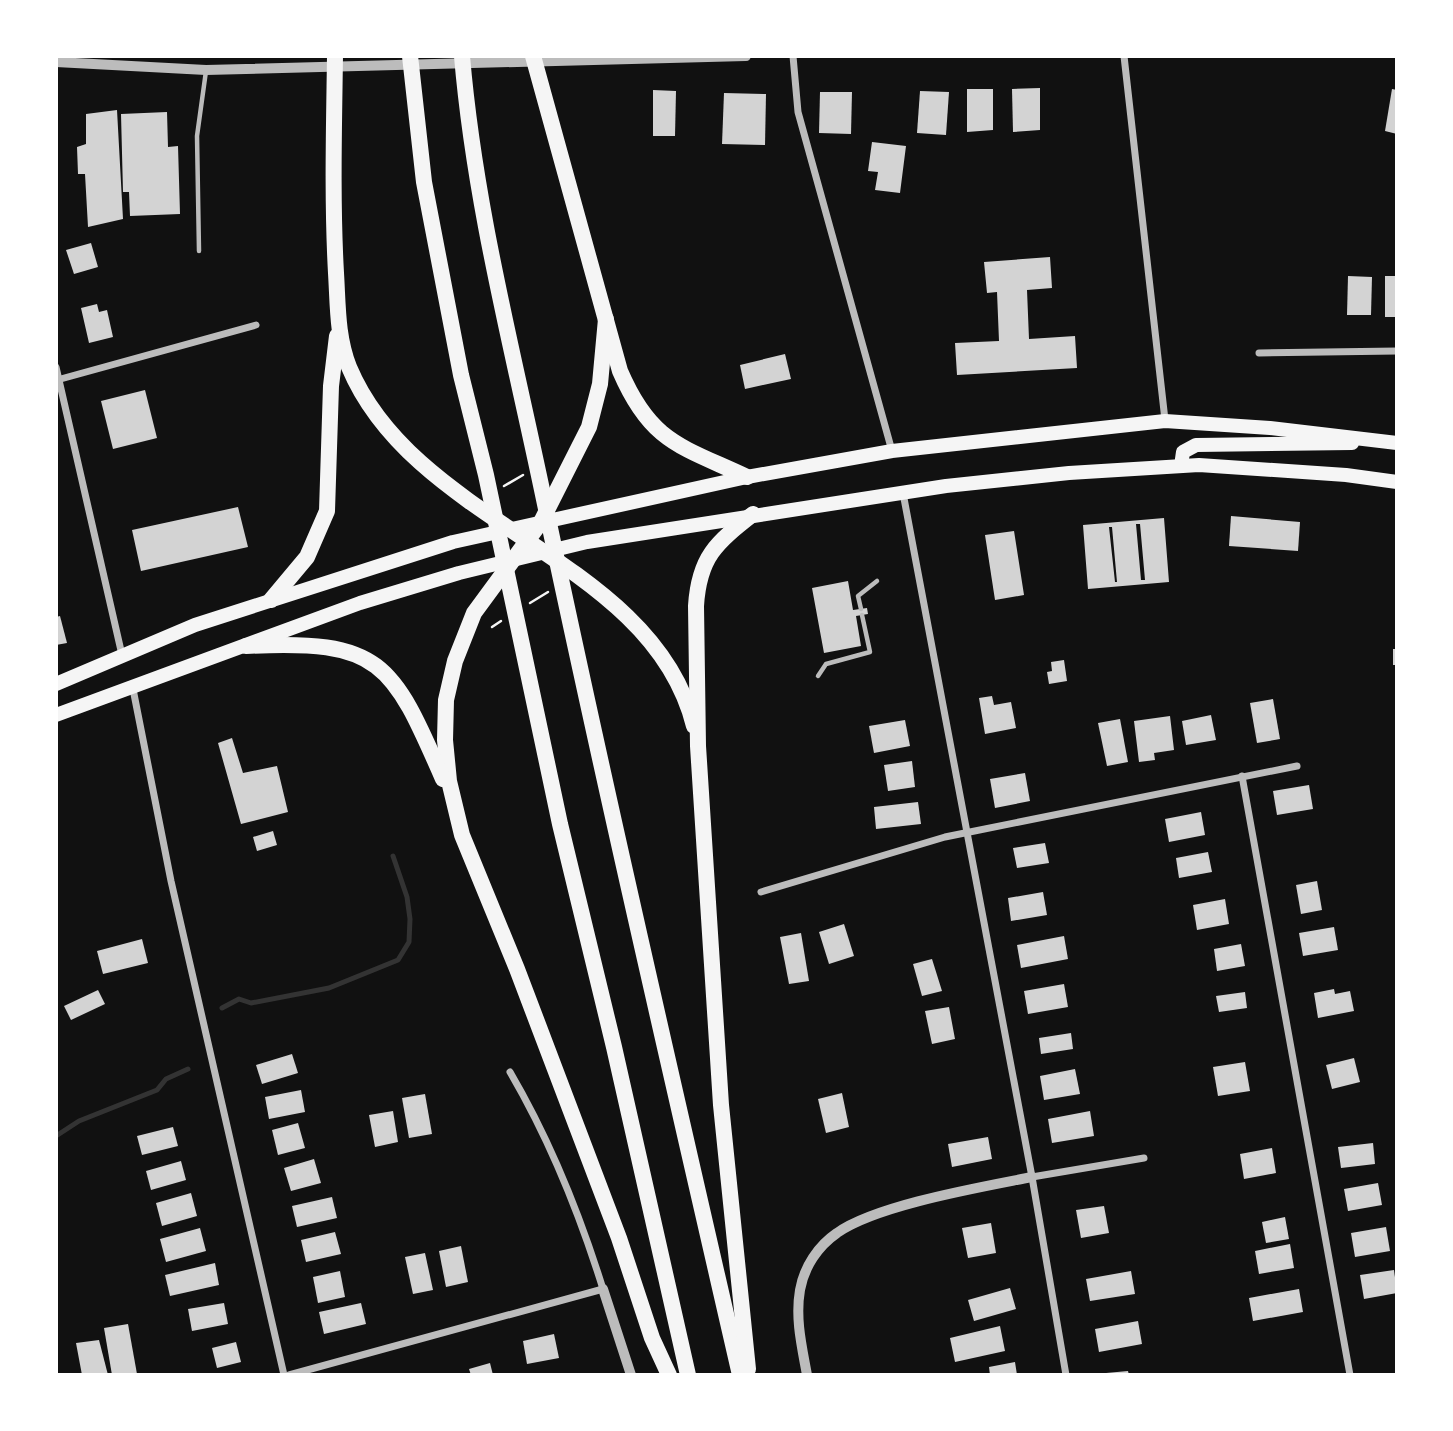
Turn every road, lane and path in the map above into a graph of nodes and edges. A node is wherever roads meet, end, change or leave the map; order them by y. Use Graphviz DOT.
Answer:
graph roads {
  1 [pos="335,56"];
  2 [pos="410,56"];
  3 [pos="462,56"];
  4 [pos="533,56"];
  5 [pos="746,56"];
  6 [pos="793,56"];
  7 [pos="1124,56"];
  8 [pos="56,62"];
  9 [pos="206,70"];
  10 [pos="199,251"];
  11 [pos="606,319"];
  12 [pos="338,323"];
  13 [pos="256,325"];
  14 [pos="1397,351"];
  15 [pos="1259,353"];
  16 [pos="56,367"];
  17 [pos="57,380"];
  18 [pos="1165,421"];
  19 [pos="1391,442"];
  20 [pos="892,451"];
  21 [pos="1181,466"];
  22 [pos="526,474"];
  23 [pos="747,477"];
  24 [pos="1397,482"];
  25 [pos="494,491"];
  26 [pos="903,492"];
  27 [pos="754,514"];
  28 [pos="541,522"];
  29 [pos="509,529"];
  30 [pos="528,541"];
  31 [pos="543,553"];
  32 [pos="515,559"];
  33 [pos="877,581"];
  34 [pos="271,600"];
  35 [pos="861,608"];
  36 [pos="862,615"];
  37 [pos="246,646"];
  38 [pos="122,655"];
  39 [pos="817,676"];
  40 [pos="56,684"];
  41 [pos="133,689"];
  42 [pos="56,715"];
  43 [pos="698,746"];
  44 [pos="1297,766"];
  45 [pos="1242,776"];
  46 [pos="453,801"];
  47 [pos="968,832"];
  48 [pos="761,892"];
  49 [pos="510,1072"];
  50 [pos="1144,1158"];
  51 [pos="1032,1177"];
  52 [pos="603,1289"];
  53 [pos="284,1375"];
  54 [pos="289,1375"];
  55 [pos="631,1375"];
  56 [pos="668,1375"];
  57 [pos="688,1375"];
  58 [pos="740,1375"];
  59 [pos="748,1375"];
  60 [pos="807,1375"];
  61 [pos="1066,1375"];
  62 [pos="1350,1375"];
  1 -- 12 [label="highway"];
  2 -- 57 [label="highway"];
  3 -- 58 [label="highway"];
  4 -- 11 [label="highway"];
  5 -- 9 [label="street"];
  6 -- 20 [label="street"];
  7 -- 18 [label="street"];
  8 -- 9 [label="street"];
  9 -- 10 [label="lane"];
  11 -- 23 [label="highway"];
  11 -- 28 [label="highway"];
  12 -- 29 [label="highway"];
  12 -- 34 [label="highway"];
  13 -- 17 [label="street"];
  14 -- 15 [label="street"];
  16 -- 17 [label="street"];
  17 -- 38 [label="street"];
  18 -- 19 [label="highway"];
  18 -- 20 [label="highway"];
  19 -- 21 [label="highway"];
  20 -- 23 [label="highway"];
  21 -- 24 [label="highway"];
  21 -- 26 [label="highway"];
  22 -- 25 [label="path"];
  23 -- 28 [label="highway"];
  26 -- 27 [label="highway"];
  26 -- 47 [label="street"];
  27 -- 31 [label="highway"];
  27 -- 43 [label="highway"];
  28 -- 29 [label="highway"];
  28 -- 30 [label="highway"];
  29 -- 30 [label="highway"];
  29 -- 34 [label="highway"];
  30 -- 31 [label="highway"];
  30 -- 32 [label="highway"];
  31 -- 32 [label="highway"];
  31 -- 43 [label="highway"];
  32 -- 37 [label="highway"];
  32 -- 46 [label="highway"];
  33 -- 35 [label="lane"];
  34 -- 38 [label="highway"];
  36 -- 39 [label="lane"];
  37 -- 41 [label="highway"];
  37 -- 46 [label="highway"];
  38 -- 40 [label="highway"];
  41 -- 42 [label="highway"];
  41 -- 53 [label="street"];
  43 -- 59 [label="highway"];
  44 -- 45 [label="street"];
  45 -- 47 [label="street"];
  45 -- 62 [label="street"];
  46 -- 56 [label="highway"];
  47 -- 48 [label="street"];
  47 -- 51 [label="street"];
  49 -- 52 [label="street"];
  50 -- 51 [label="street"];
  51 -- 60 [label="street"];
  51 -- 61 [label="street"];
  52 -- 54 [label="street"];
  52 -- 55 [label="street"];
}
